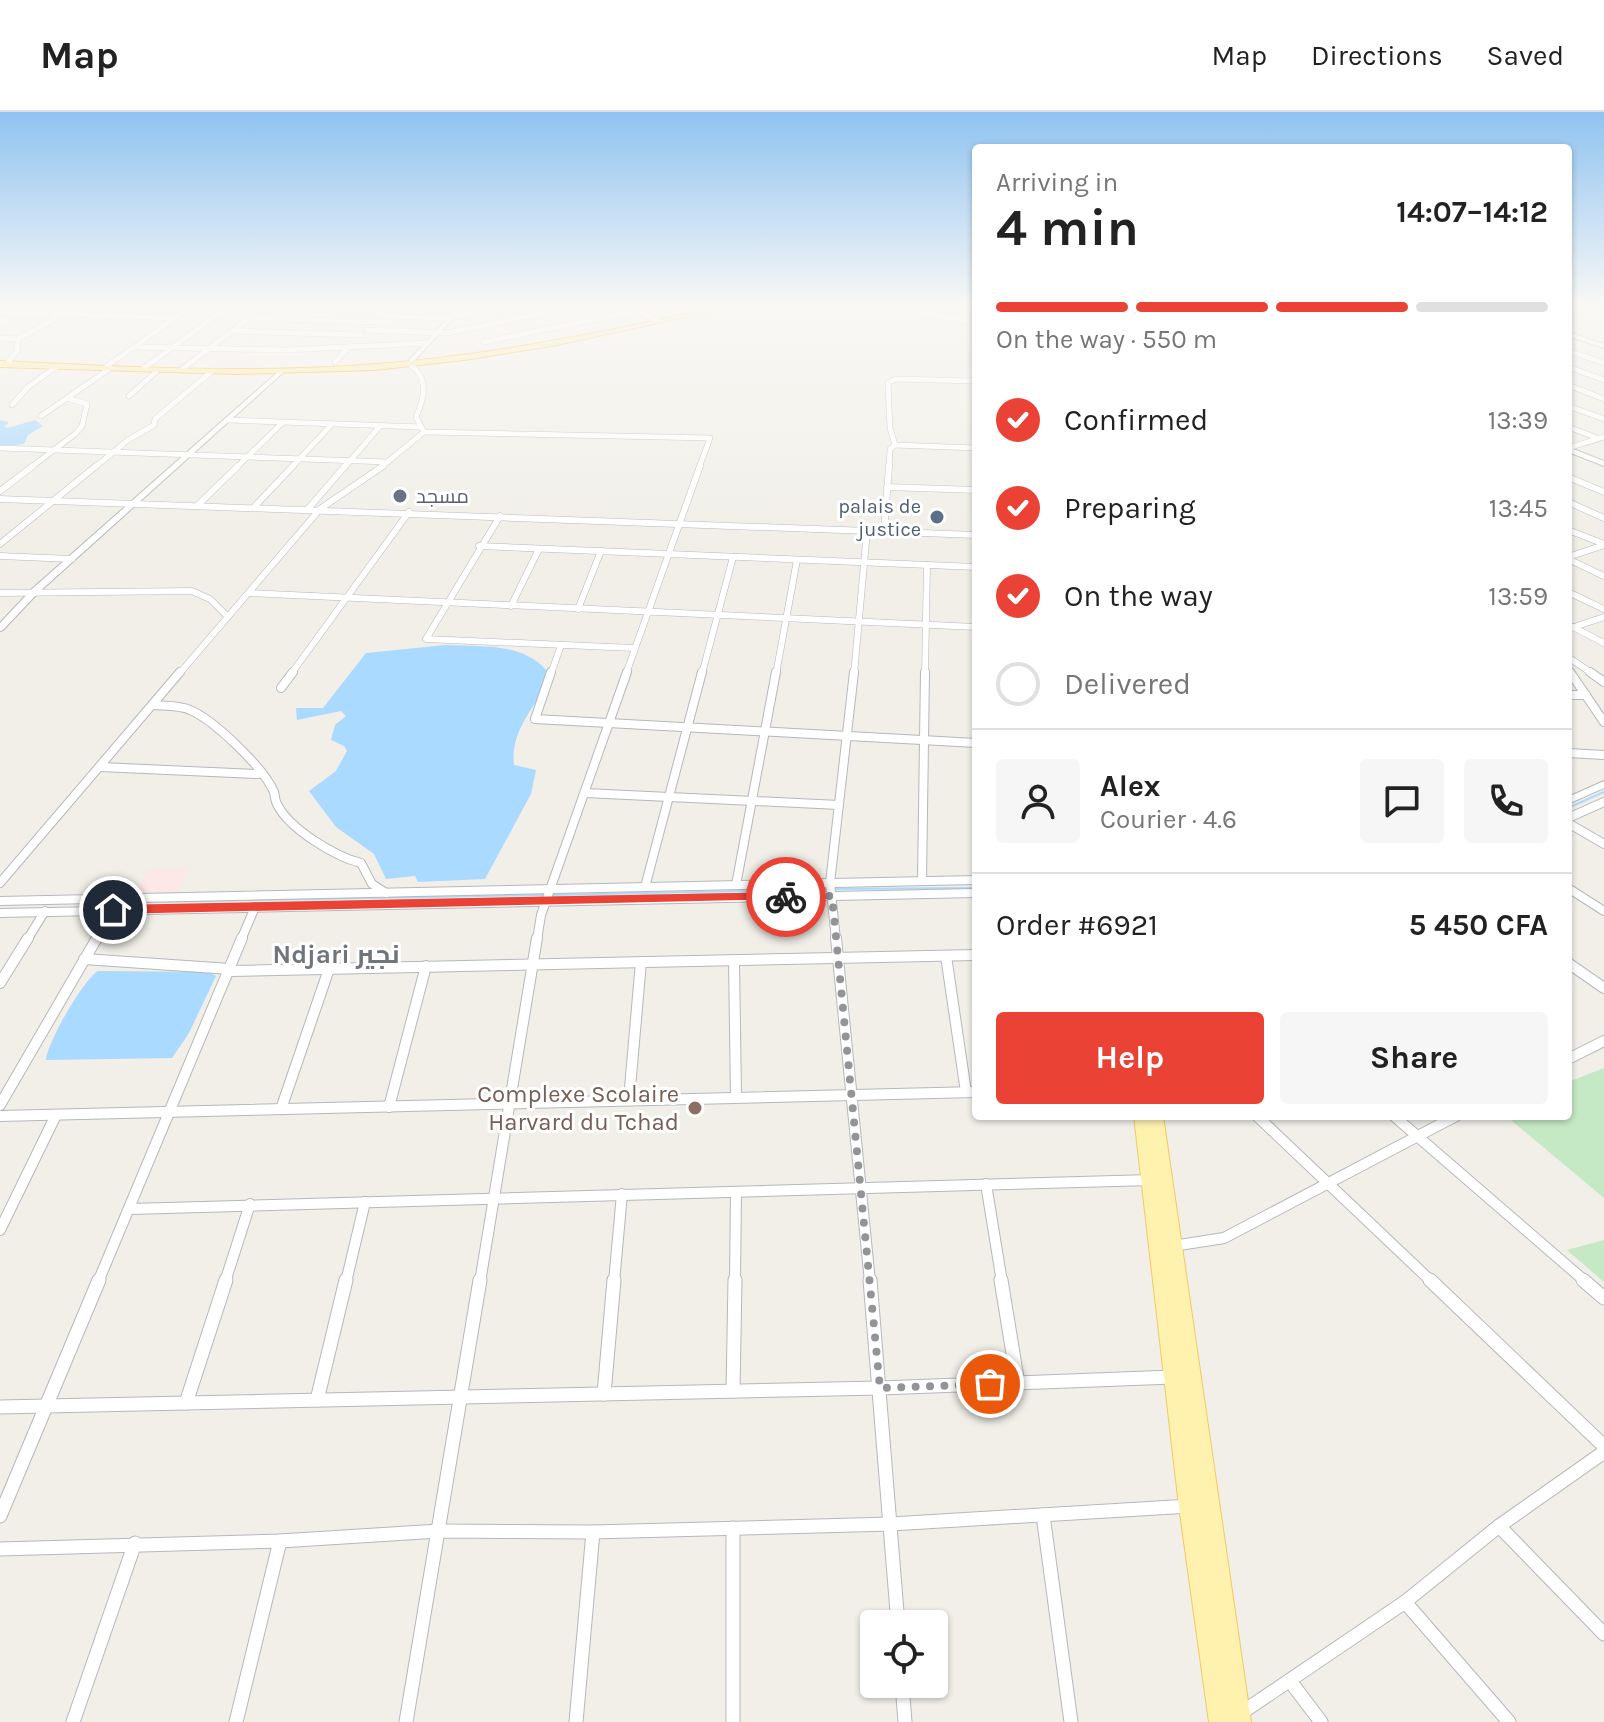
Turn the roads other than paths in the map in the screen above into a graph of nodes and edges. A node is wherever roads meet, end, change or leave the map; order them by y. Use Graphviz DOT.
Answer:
graph roads {
  1 [pos="35,382"];
  2 [pos="89,382"];
  3 [pos="145,382"];
  4 [pos="199,382"];
  5 [pos="270,382"];
  6 [pos="424,382"];
  7 [pos="889,382"];
  8 [pos="1572,387"];
  9 [pos="129,396"];
  10 [pos="67,398"];
  11 [pos="1604,399"];
  12 [pos="12,405"];
  13 [pos="1572,407"];
  14 [pos="41,416"];
  15 [pos="1604,419"];
  16 [pos="228,420"];
  17 [pos="282,423"];
  18 [pos="332,424"];
  19 [pos="380,426"];
  20 [pos="1572,428"];
  21 [pos="422,429"];
  22 [pos="1604,436"];
  23 [pos="1595,437"];
  24 [pos="895,445"];
  25 [pos="1572,446"];
  26 [pos="1572,447"];
  27 [pos="0,448"];
  28 [pos="972,448"];
  29 [pos="54,450"];
  30 [pos="1572,450"];
  31 [pos="114,451"];
  32 [pos="191,453"];
  33 [pos="249,456"];
  34 [pos="300,458"];
  35 [pos="350,460"];
  36 [pos="389,462"];
  37 [pos="1604,466"];
  38 [pos="1572,479"];
  39 [pos="887,487"];
  40 [pos="972,490"];
  41 [pos="0,491"];
  42 [pos="1604,492"];
  43 [pos="0,499"];
  44 [pos="53,502"];
  45 [pos="137,502"];
  46 [pos="199,504"];
  47 [pos="1572,504"];
  48 [pos="255,506"];
  49 [pos="308,509"];
  50 [pos="320,509"];
  51 [pos="409,512"];
  52 [pos="500,516"];
  53 [pos="1604,518"];
  54 [pos="680,523"];
  55 [pos="867,531"];
  56 [pos="884,532"];
  57 [pos="1572,532"];
  58 [pos="972,535"];
  59 [pos="0,544"];
  60 [pos="1604,544"];
  61 [pos="479,546"];
  62 [pos="539,549"];
  63 [pos="601,551"];
  64 [pos="667,554"];
  65 [pos="0,556"];
  66 [pos="1572,556"];
  67 [pos="733,557"];
  68 [pos="72,559"];
  69 [pos="797,560"];
  70 [pos="1572,560"];
  71 [pos="864,563"];
  72 [pos="927,565"];
  73 [pos="972,567"];
  74 [pos="1604,576"];
  75 [pos="35,591"];
  76 [pos="0,593"];
  77 [pos="249,593"];
  78 [pos="1572,594"];
  79 [pos="348,599"];
  80 [pos="445,603"];
  81 [pos="511,606"];
  82 [pos="578,609"];
  83 [pos="1604,609"];
  84 [pos="648,612"];
  85 [pos="718,616"];
  86 [pos="228,617"];
  87 [pos="1604,617"];
  88 [pos="787,619"];
  89 [pos="860,622"];
  90 [pos="927,625"];
  91 [pos="972,627"];
  92 [pos="1572,627"];
  93 [pos="0,628"];
  94 [pos="1572,629"];
  95 [pos="1604,643"];
  96 [pos="561,645"];
  97 [pos="634,648"];
  98 [pos="1572,660"];
  99 [pos="1572,675"];
  100 [pos="1604,682"];
  101 [pos="281,688"];
  102 [pos="1572,695"];
  103 [pos="1586,695"];
  104 [pos="153,705"];
  105 [pos="1604,722"];
  106 [pos="607,725"];
  107 [pos="687,729"];
  108 [pos="764,733"];
  109 [pos="845,737"];
  110 [pos="925,740"];
  111 [pos="972,743"];
  112 [pos="1572,753"];
  113 [pos="1604,755"];
  114 [pos="100,767"];
  115 [pos="258,774"];
  116 [pos="1604,784"];
  117 [pos="585,793"];
  118 [pos="669,797"];
  119 [pos="1572,799"];
  120 [pos="752,801"];
  121 [pos="1604,802"];
  122 [pos="839,805"];
  123 [pos="1572,818"];
  124 [pos="1572,823"];
  125 [pos="1604,844"];
  126 [pos="972,880"];
  127 [pos="922,881"];
  128 [pos="0,883"];
  129 [pos="736,885"];
  130 [pos="645,887"];
  131 [pos="831,889"];
  132 [pos="1572,891"];
  133 [pos="386,893"];
  134 [pos="972,893"];
  135 [pos="546,895"];
  136 [pos="0,901"];
  137 [pos="255,907"];
  138 [pos="113,910"];
  139 [pos="45,911"];
  140 [pos="1604,911"];
  141 [pos="0,913"];
  142 [pos="972,955"];
  143 [pos="946,956"];
  144 [pos="838,958"];
  145 [pos="84,959"];
  146 [pos="734,960"];
  147 [pos="641,962"];
  148 [pos="531,965"];
  149 [pos="426,966"];
  150 [pos="1572,966"];
  151 [pos="329,969"];
  152 [pos="230,970"];
  153 [pos="0,983"];
  154 [pos="1604,988"];
  155 [pos="1604,1041"];
  156 [pos="1572,1054"];
  157 [pos="971,1092"];
  158 [pos="852,1094"];
  159 [pos="736,1097"];
  160 [pos="629,1099"];
  161 [pos="508,1103"];
  162 [pos="0,1105"];
  163 [pos="389,1107"];
  164 [pos="281,1109"];
  165 [pos="171,1112"];
  166 [pos="56,1115"];
  167 [pos="0,1116"];
  168 [pos="1143,1120"];
  169 [pos="1155,1120"];
  170 [pos="1261,1120"];
  171 [pos="1399,1120"];
  172 [pos="1448,1120"];
  173 [pos="1418,1136"];
  174 [pos="1157,1180"];
  175 [pos="1327,1183"];
  176 [pos="986,1184"];
  177 [pos="862,1187"];
  178 [pos="736,1192"];
  179 [pos="622,1194"];
  180 [pos="493,1197"];
  181 [pos="365,1202"];
  182 [pos="250,1204"];
  183 [pos="130,1209"];
  184 [pos="0,1230"];
  185 [pos="1173,1246"];
  186 [pos="1604,1298"];
  187 [pos="1173,1377"];
  188 [pos="1018,1384"];
  189 [pos="880,1388"];
  190 [pos="733,1391"];
  191 [pos="604,1394"];
  192 [pos="460,1396"];
  193 [pos="317,1400"];
  194 [pos="186,1403"];
  195 [pos="0,1407"];
  196 [pos="45,1407"];
  197 [pos="1604,1446"];
  198 [pos="1604,1452"];
  199 [pos="1190,1506"];
  200 [pos="1043,1515"];
  201 [pos="0,1516"];
  202 [pos="891,1524"];
  203 [pos="1499,1526"];
  204 [pos="733,1528"];
  205 [pos="439,1531"];
  206 [pos="593,1532"];
  207 [pos="280,1541"];
  208 [pos="135,1543"];
  209 [pos="0,1549"];
  210 [pos="1405,1602"];
  211 [pos="897,1610"];
  212 [pos="1604,1634"];
  213 [pos="1290,1681"];
  214 [pos="903,1698"];
  215 [pos="1232,1721"];
  216 [pos="73,1722"];
  217 [pos="236,1722"];
  218 [pos="406,1722"];
  219 [pos="576,1722"];
  220 [pos="733,1722"];
  221 [pos="905,1722"];
  222 [pos="1071,1722"];
  223 [pos="1321,1722"];
  224 [pos="1509,1722"];
  1 -- 12 [label="street"];
  2 -- 10 [label="street"];
  3 -- 9 [label="street"];
  4 -- 31 [label="street"];
  5 -- 16 [label="street"];
  6 -- 21 [label="street"];
  7 -- 24 [label="street"];
  8 -- 11 [label="street"];
  10 -- 14 [label="street"];
  10 -- 29 [label="street"];
  13 -- 15 [label="street"];
  16 -- 17 [label="street"];
  16 -- 32 [label="street"];
  17 -- 18 [label="street"];
  17 -- 33 [label="street"];
  18 -- 19 [label="street"];
  18 -- 34 [label="street"];
  19 -- 21 [label="street"];
  19 -- 35 [label="street"];
  20 -- 23 [label="street"];
  21 -- 36 [label="street"];
  21 -- 54 [label="street"];
  22 -- 23 [label="street"];
  22 -- 26 [label="street"];
  23 -- 25 [label="street"];
  24 -- 28 [label="street"];
  24 -- 39 [label="street"];
  27 -- 29 [label="street"];
  29 -- 31 [label="street"];
  29 -- 41 [label="street"];
  30 -- 37 [label="street"];
  31 -- 32 [label="street"];
  31 -- 44 [label="street"];
  32 -- 33 [label="street"];
  32 -- 45 [label="street"];
  33 -- 34 [label="street"];
  33 -- 46 [label="street"];
  34 -- 35 [label="street"];
  34 -- 48 [label="street"];
  35 -- 36 [label="street"];
  35 -- 49 [label="street"];
  36 -- 50 [label="street"];
  38 -- 42 [label="street"];
  39 -- 40 [label="street"];
  39 -- 56 [label="street"];
  43 -- 44 [label="street"];
  44 -- 45 [label="street"];
  44 -- 59 [label="street"];
  45 -- 46 [label="street"];
  45 -- 68 [label="street"];
  46 -- 48 [label="street"];
  47 -- 53 [label="street"];
  48 -- 49 [label="street"];
  49 -- 50 [label="street"];
  50 -- 51 [label="street"];
  50 -- 77 [label="street"];
  51 -- 52 [label="street"];
  51 -- 79 [label="street"];
  52 -- 54 [label="street"];
  52 -- 61 [label="street"];
  54 -- 55 [label="street"];
  54 -- 64 [label="street"];
  55 -- 56 [label="street"];
  55 -- 71 [label="street"];
  56 -- 58 [label="street"];
  57 -- 60 [label="street"];
  60 -- 66 [label="street"];
  61 -- 62 [label="street"];
  61 -- 80 [label="street"];
  62 -- 63 [label="street"];
  62 -- 81 [label="street"];
  63 -- 64 [label="street"];
  63 -- 82 [label="street"];
  64 -- 67 [label="street"];
  64 -- 84 [label="street"];
  65 -- 68 [label="street"];
  67 -- 69 [label="street"];
  67 -- 85 [label="street"];
  68 -- 75 [label="street"];
  69 -- 71 [label="street"];
  69 -- 88 [label="street"];
  70 -- 74 [label="street"];
  71 -- 72 [label="street"];
  71 -- 89 [label="street"];
  72 -- 73 [label="street"];
  72 -- 90 [label="street"];
  75 -- 76 [label="street"];
  75 -- 86 [label="street"];
  75 -- 93 [label="street"];
  77 -- 79 [label="street"];
  77 -- 86 [label="street"];
  78 -- 83 [label="street"];
  79 -- 80 [label="street"];
  79 -- 101 [label="street"];
  80 -- 81 [label="street"];
  80 -- 96 [label="street"];
  81 -- 82 [label="street"];
  82 -- 84 [label="street"];
  84 -- 85 [label="street"];
  84 -- 97 [label="street"];
  85 -- 88 [label="street"];
  85 -- 107 [label="street"];
  86 -- 104 [label="street"];
  87 -- 92 [label="street"];
  88 -- 89 [label="street"];
  88 -- 108 [label="street"];
  89 -- 90 [label="street"];
  89 -- 109 [label="street"];
  90 -- 91 [label="street"];
  90 -- 110 [label="street"];
  94 -- 95 [label="street"];
  96 -- 97 [label="street"];
  96 -- 106 [label="street"];
  97 -- 106 [label="street"];
  98 -- 100 [label="street"];
  99 -- 103 [label="street"];
  102 -- 103 [label="street"];
  103 -- 105 [label="street"];
  104 -- 114 [label="street"];
  104 -- 115 [label="street"];
  106 -- 107 [label="street"];
  106 -- 117 [label="street"];
  107 -- 108 [label="street"];
  107 -- 118 [label="street"];
  108 -- 109 [label="street"];
  108 -- 120 [label="street"];
  109 -- 110 [label="street"];
  109 -- 122 [label="street"];
  110 -- 111 [label="street"];
  110 -- 127 [label="street"];
  112 -- 113 [label="street"];
  114 -- 115 [label="street"];
  114 -- 128 [label="street"];
  115 -- 133 [label="street"];
  116 -- 119 [label="street"];
  117 -- 118 [label="street"];
  117 -- 135 [label="street"];
  118 -- 120 [label="street"];
  118 -- 130 [label="street"];
  120 -- 122 [label="street"];
  120 -- 129 [label="street"];
  121 -- 123 [label="street"];
  122 -- 131 [label="street"];
  124 -- 125 [label="street"];
  126 -- 127 [label="street"];
  127 -- 131 [label="street"];
  129 -- 130 [label="street"];
  129 -- 131 [label="street"];
  130 -- 135 [label="street"];
  131 -- 134 [label="street"];
  131 -- 135 [label="street"];
  131 -- 144 [label="street"];
  132 -- 140 [label="street"];
  133 -- 135 [label="street"];
  133 -- 136 [label="street"];
  135 -- 137 [label="street"];
  135 -- 148 [label="street"];
  137 -- 138 [label="street"];
  137 -- 152 [label="street"];
  138 -- 139 [label="street"];
  138 -- 145 [label="street"];
  139 -- 141 [label="street"];
  139 -- 153 [label="street"];
  142 -- 143 [label="street"];
  143 -- 144 [label="street"];
  143 -- 157 [label="street"];
  144 -- 146 [label="street"];
  144 -- 158 [label="street"];
  145 -- 152 [label="street"];
  145 -- 162 [label="street"];
  146 -- 147 [label="street"];
  146 -- 159 [label="street"];
  147 -- 148 [label="street"];
  147 -- 160 [label="street"];
  148 -- 149 [label="street"];
  148 -- 161 [label="street"];
  149 -- 151 [label="street"];
  149 -- 163 [label="street"];
  150 -- 154 [label="street"];
  151 -- 152 [label="street"];
  151 -- 164 [label="street"];
  152 -- 165 [label="street"];
  155 -- 156 [label="street"];
  157 -- 158 [label="street"];
  158 -- 159 [label="street"];
  158 -- 177 [label="street"];
  159 -- 160 [label="street"];
  160 -- 161 [label="street"];
  161 -- 163 [label="street"];
  161 -- 180 [label="street"];
  163 -- 164 [label="street"];
  164 -- 165 [label="street"];
  165 -- 166 [label="street"];
  165 -- 183 [label="street"];
  166 -- 167 [label="street"];
  166 -- 184 [label="street"];
  168 -- 174 [label="main road"];
  169 -- 174 [label="main road"];
  170 -- 175 [label="street"];
  171 -- 173 [label="street"];
  172 -- 173 [label="street"];
  173 -- 175 [label="street"];
  173 -- 186 [label="street"];
  174 -- 176 [label="street"];
  174 -- 185 [label="main road"];
  174 -- 187 [label="main road"];
  175 -- 185 [label="street"];
  175 -- 197 [label="street"];
  176 -- 177 [label="street"];
  176 -- 188 [label="street"];
  177 -- 178 [label="street"];
  177 -- 189 [label="street"];
  178 -- 179 [label="street"];
  178 -- 190 [label="street"];
  179 -- 180 [label="street"];
  179 -- 191 [label="street"];
  180 -- 181 [label="street"];
  180 -- 192 [label="street"];
  181 -- 182 [label="street"];
  181 -- 193 [label="street"];
  182 -- 183 [label="street"];
  182 -- 194 [label="street"];
  183 -- 196 [label="street"];
  185 -- 215 [label="main road"];
  187 -- 188 [label="street"];
  187 -- 199 [label="main road"];
  188 -- 189 [label="street"];
  189 -- 190 [label="street"];
  189 -- 202 [label="street"];
  190 -- 191 [label="street"];
  191 -- 192 [label="street"];
  192 -- 193 [label="street"];
  192 -- 205 [label="street"];
  193 -- 194 [label="street"];
  194 -- 196 [label="street"];
  195 -- 196 [label="street"];
  196 -- 201 [label="street"];
  198 -- 203 [label="street"];
  199 -- 200 [label="street"];
  199 -- 215 [label="main road"];
  200 -- 202 [label="street"];
  200 -- 222 [label="street"];
  202 -- 204 [label="street"];
  202 -- 211 [label="street"];
  203 -- 210 [label="street"];
  203 -- 212 [label="street"];
  204 -- 206 [label="street"];
  204 -- 220 [label="street"];
  205 -- 206 [label="street"];
  205 -- 207 [label="street"];
  205 -- 218 [label="street"];
  206 -- 219 [label="street"];
  207 -- 208 [label="street"];
  207 -- 217 [label="street"];
  208 -- 209 [label="street"];
  208 -- 216 [label="street"];
  210 -- 213 [label="street"];
  210 -- 224 [label="street"];
  213 -- 215 [label="street"];
  213 -- 223 [label="street"];
  214 -- 221 [label="street"];
}
